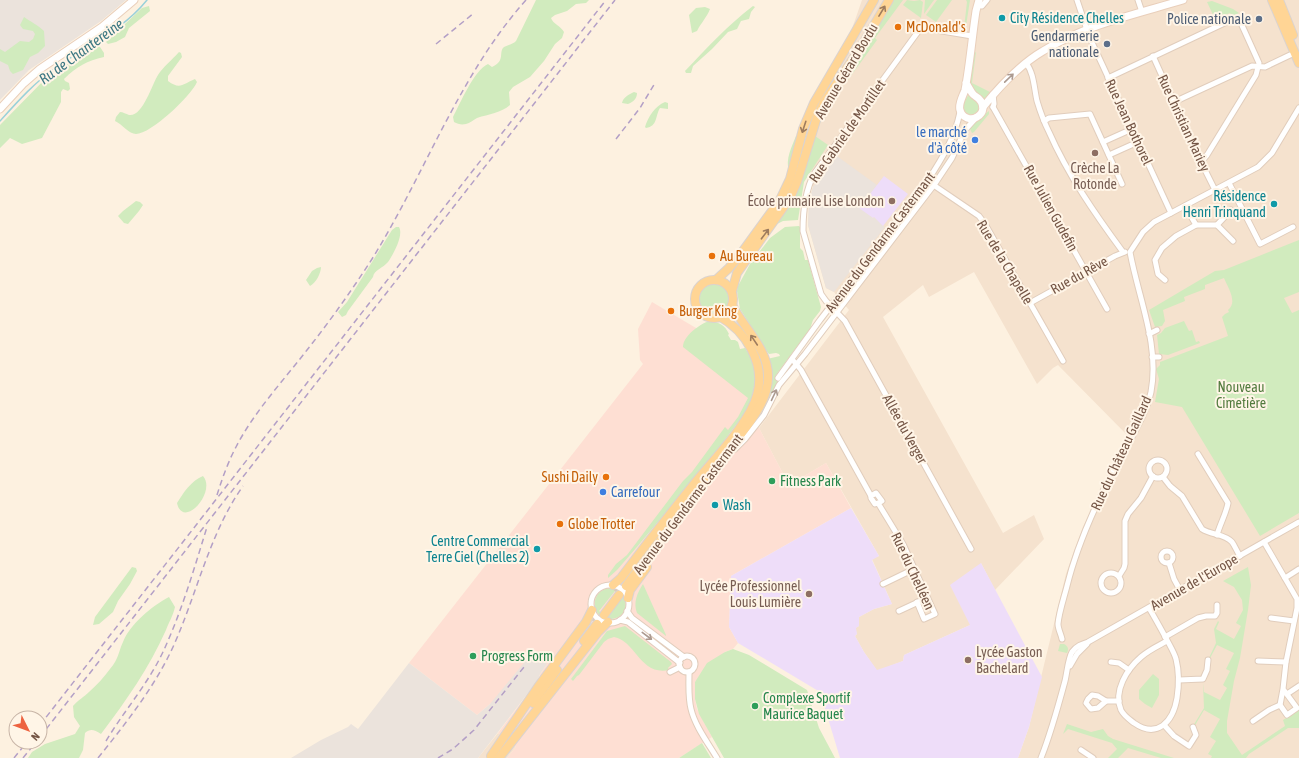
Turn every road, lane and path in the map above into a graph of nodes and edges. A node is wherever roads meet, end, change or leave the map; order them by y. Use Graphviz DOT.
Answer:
graph roads {
  1 [pos="134,0"];
  2 [pos="874,0"];
  3 [pos="879,0"];
  4 [pos="890,0"];
  5 [pos="1077,0"];
  6 [pos="1138,0"];
  7 [pos="1183,0"];
  8 [pos="1272,0"];
  9 [pos="1281,0"];
  10 [pos="980,3"];
  11 [pos="1142,12"];
  12 [pos="1086,30"];
  13 [pos="972,36"];
  14 [pos="1299,49"];
  15 [pos="1290,55"];
  16 [pos="1153,56"];
  17 [pos="1026,63"];
  18 [pos="1299,63"];
  19 [pos="1260,67"];
  20 [pos="1108,78"];
  21 [pos="966,83"];
  22 [pos="820,92"];
  23 [pos="993,94"];
  24 [pos="1174,102"];
  25 [pos="993,108"];
  26 [pos="1299,108"];
  27 [pos="0,109"];
  28 [pos="983,109"];
  29 [pos="960,112"];
  30 [pos="975,119"];
  31 [pos="1044,120"];
  32 [pos="1132,129"];
  33 [pos="1103,142"];
  34 [pos="1138,142"];
  35 [pos="1109,155"];
  36 [pos="1201,162"];
  37 [pos="928,180"];
  38 [pos="1229,183"];
  39 [pos="1122,184"];
  40 [pos="934,185"];
  41 [pos="1215,190"];
  42 [pos="1185,206"];
  43 [pos="1231,210"];
  44 [pos="1171,213"];
  45 [pos="1196,225"];
  46 [pos="1217,226"];
  47 [pos="1293,227"];
  48 [pos="1233,241"];
  49 [pos="1123,252"];
  50 [pos="1130,252"];
  51 [pos="1086,271"];
  52 [pos="858,272"];
  53 [pos="716,280"];
  54 [pos="1165,280"];
  55 [pos="732,291"];
  56 [pos="1030,303"];
  57 [pos="732,305"];
  58 [pos="831,306"];
  59 [pos="1107,309"];
  60 [pos="837,311"];
  61 [pos="719,316"];
  62 [pos="1157,330"];
  63 [pos="1149,334"];
  64 [pos="1152,357"];
  65 [pos="1159,358"];
  66 [pos="1063,361"];
  67 [pos="794,364"];
  68 [pos="778,378"];
  69 [pos="762,403"];
  70 [pos="729,441"];
  71 [pos="735,449"];
  72 [pos="1198,454"];
  73 [pos="1153,476"];
  74 [pos="1163,476"];
  75 [pos="1299,522"];
  76 [pos="1217,535"];
  77 [pos="1264,542"];
  78 [pos="971,549"];
  79 [pos="1240,556"];
  80 [pos="1169,563"];
  81 [pos="914,569"];
  82 [pos="1299,569"];
  83 [pos="1119,576"];
  84 [pos="1284,578"];
  85 [pos="883,584"];
  86 [pos="1180,590"];
  87 [pos="616,591"];
  88 [pos="628,598"];
  89 [pos="927,598"];
  90 [pos="917,602"];
  91 [pos="1217,605"];
  92 [pos="1149,608"];
  93 [pos="627,610"];
  94 [pos="899,611"];
  95 [pos="1298,611"];
  96 [pos="601,615"];
  97 [pos="1271,618"];
  98 [pos="620,620"];
  99 [pos="1294,621"];
  100 [pos="595,623"];
  101 [pos="1062,639"];
  102 [pos="1166,639"];
  103 [pos="684,658"];
  104 [pos="1208,660"];
  105 [pos="1258,661"];
  106 [pos="1110,662"];
  107 [pos="1286,662"];
  108 [pos="680,665"];
  109 [pos="1129,670"];
  110 [pos="670,672"];
  111 [pos="689,672"];
  112 [pos="1179,680"];
  113 [pos="1299,686"];
  114 [pos="1284,688"];
  115 [pos="1287,694"];
  116 [pos="1119,700"];
  117 [pos="1106,701"];
  118 [pos="1280,705"];
  119 [pos="1253,720"];
  120 [pos="1164,725"];
  121 [pos="1193,727"];
  122 [pos="1081,750"];
  123 [pos="492,758"];
  124 [pos="499,758"];
  125 [pos="717,758"];
  126 [pos="1041,758"];
  127 [pos="1093,758"];
  1 -- 27 [label="street"];
  2 -- 22 [label="main road"];
  3 -- 22 [label="main road"];
  55 -- 4 [label="main road, Avenue Gérard Bordu, one-way"];
  5 -- 12 [label="street, Rue Jean Bothorel"];
  6 -- 11 [label="street"];
  7 -- 11 [label="street"];
  8 -- 18 [label="main road"];
  9 -- 14 [label="main road"];
  10 -- 13 [label="street"];
  11 -- 12 [label="street"];
  12 -- 17 [label="street"];
  12 -- 20 [label="street, Rue Jean Bothorel"];
  13 -- 21 [label="street"];
  13 -- 58 [label="street, Rue Gabriel de Mortillet"];
  15 -- 19 [label="street"];
  16 -- 19 [label="street"];
  16 -- 20 [label="street"];
  16 -- 24 [label="street, Rue Christian Mariey"];
  23 -- 17 [label="street, one-way"];
  17 -- 31 [label="street"];
  19 -- 24 [label="street"];
  19 -- 36 [label="street"];
  20 -- 32 [label="street, Rue Jean Bothorel"];
  21 -- 28 [label="street"];
  21 -- 29 [label="street"];
  22 -- 53 [label="main road, Avenue Gérard Bordu, one-way"];
  23 -- 25 [label="street"];
  23 -- 28 [label="street"];
  24 -- 36 [label="street, Rue Christian Mariey"];
  25 -- 28 [label="street"];
  25 -- 51 [label="street, Rue Julien Gudefin"];
  26 -- 38 [label="street"];
  28 -- 30 [label="street"];
  29 -- 30 [label="street"];
  29 -- 37 [label="street, Avenue du Gendarme Castermant"];
  30 -- 40 [label="street, Avenue du Gendarme Castermant"];
  31 -- 33 [label="street"];
  31 -- 49 [label="street"];
  32 -- 33 [label="street"];
  32 -- 34 [label="street, Rue Jean Bothorel"];
  33 -- 35 [label="street"];
  34 -- 35 [label="street"];
  34 -- 44 [label="street, Rue Jean Bothorel"];
  35 -- 39 [label="street"];
  36 -- 41 [label="street, Rue Christian Mariey"];
  37 -- 40 [label="street, Rue de la Chapelle"];
  37 -- 52 [label="street, Avenue du Gendarme Castermant"];
  38 -- 41 [label="street"];
  38 -- 47 [label="street"];
  40 -- 56 [label="street, Rue de la Chapelle"];
  40 -- 60 [label="street, Avenue du Gendarme Castermant"];
  41 -- 42 [label="street"];
  42 -- 44 [label="street"];
  42 -- 45 [label="street"];
  43 -- 46 [label="street"];
  44 -- 50 [label="street"];
  45 -- 46 [label="street"];
  45 -- 54 [label="street"];
  46 -- 48 [label="street"];
  49 -- 50 [label="street, Rue du Rêve"];
  49 -- 51 [label="street, Rue du Rêve"];
  50 -- 63 [label="street, Rue du Château Gaillard"];
  51 -- 56 [label="street, Rue du Rêve"];
  51 -- 59 [label="street, Rue Julien Gudefin"];
  52 -- 58 [label="street, Avenue du Gendarme Castermant"];
  52 -- 60 [label="street"];
  53 -- 55 [label="main road"];
  53 -- 61 [label="main road, Avenue Gérard Bordu"];
  55 -- 57 [label="main road, Avenue Gérard Bordu"];
  56 -- 66 [label="street, Rue de la Chapelle"];
  57 -- 61 [label="main road"];
  69 -- 57 [label="main road, one-way"];
  58 -- 60 [label="street, Rue Gabriel de Mortillet"];
  58 -- 67 [label="street, Avenue du Gendarme Castermant"];
  60 -- 67 [label="street, Avenue du Gendarme Castermant"];
  60 -- 78 [label="street, Allée du Verger"];
  61 -- 70 [label="main road, Avenue Gérard Bordu"];
  62 -- 63 [label="street"];
  63 -- 64 [label="street, Rue du Château Gaillard"];
  64 -- 65 [label="street"];
  64 -- 101 [label="street, Rue du Château Gaillard"];
  67 -- 68 [label="street"];
  71 -- 67 [label="street, Avenue du Gendarme Castermant, one-way"];
  67 -- 81 [label="street, Rue du Chelléen"];
  69 -- 70 [label="main road, Avenue du Gendarme Castermant"];
  69 -- 71 [label="main road"];
  70 -- 87 [label="main road"];
  71 -- 88 [label="main road"];
  72 -- 76 [label="street"];
  73 -- 74 [label="street"];
  73 -- 74 [label="street"];
  73 -- 83 [label="street"];
  74 -- 76 [label="street"];
  75 -- 77 [label="street, Avenue de l'Europe"];
  76 -- 79 [label="street"];
  77 -- 79 [label="street, Avenue de l'Europe"];
  77 -- 84 [label="street"];
  79 -- 86 [label="street, Avenue de l'Europe"];
  80 -- 86 [label="street"];
  81 -- 85 [label="street"];
  81 -- 89 [label="street, Rue du Chelléen"];
  82 -- 84 [label="street"];
  83 -- 83 [label="street"];
  84 -- 95 [label="street"];
  86 -- 92 [label="street, Avenue de l'Europe"];
  87 -- 88 [label="street"];
  87 -- 96 [label="main road"];
  87 -- 96 [label="street"];
  88 -- 93 [label="street"];
  89 -- 90 [label="street"];
  89 -- 90 [label="street, Rue du Chelléen"];
  90 -- 94 [label="street"];
  91 -- 102 [label="street"];
  92 -- 102 [label="street"];
  92 -- 126 [label="street, Avenue de l'Europe"];
  93 -- 98 [label="street"];
  93 -- 103 [label="street"];
  95 -- 99 [label="street"];
  96 -- 98 [label="street"];
  96 -- 123 [label="main road"];
  96 -- 124 [label="main road"];
  97 -- 99 [label="street"];
  98 -- 108 [label="street, one-way"];
  99 -- 107 [label="street"];
  100 -- 123 [label="main road"];
  102 -- 109 [label="street"];
  102 -- 112 [label="street"];
  103 -- 108 [label="street"];
  103 -- 111 [label="street"];
  104 -- 112 [label="street"];
  105 -- 107 [label="street"];
  106 -- 109 [label="street"];
  107 -- 114 [label="street"];
  108 -- 110 [label="street"];
  108 -- 111 [label="street"];
  109 -- 116 [label="street"];
  111 -- 125 [label="street"];
  112 -- 120 [label="street"];
  113 -- 115 [label="street"];
  114 -- 115 [label="street"];
  114 -- 118 [label="street"];
  115 -- 118 [label="street"];
  116 -- 117 [label="street"];
  116 -- 120 [label="street"];
  118 -- 119 [label="street"];
  120 -- 121 [label="street"];
  122 -- 127 [label="street"];
}
